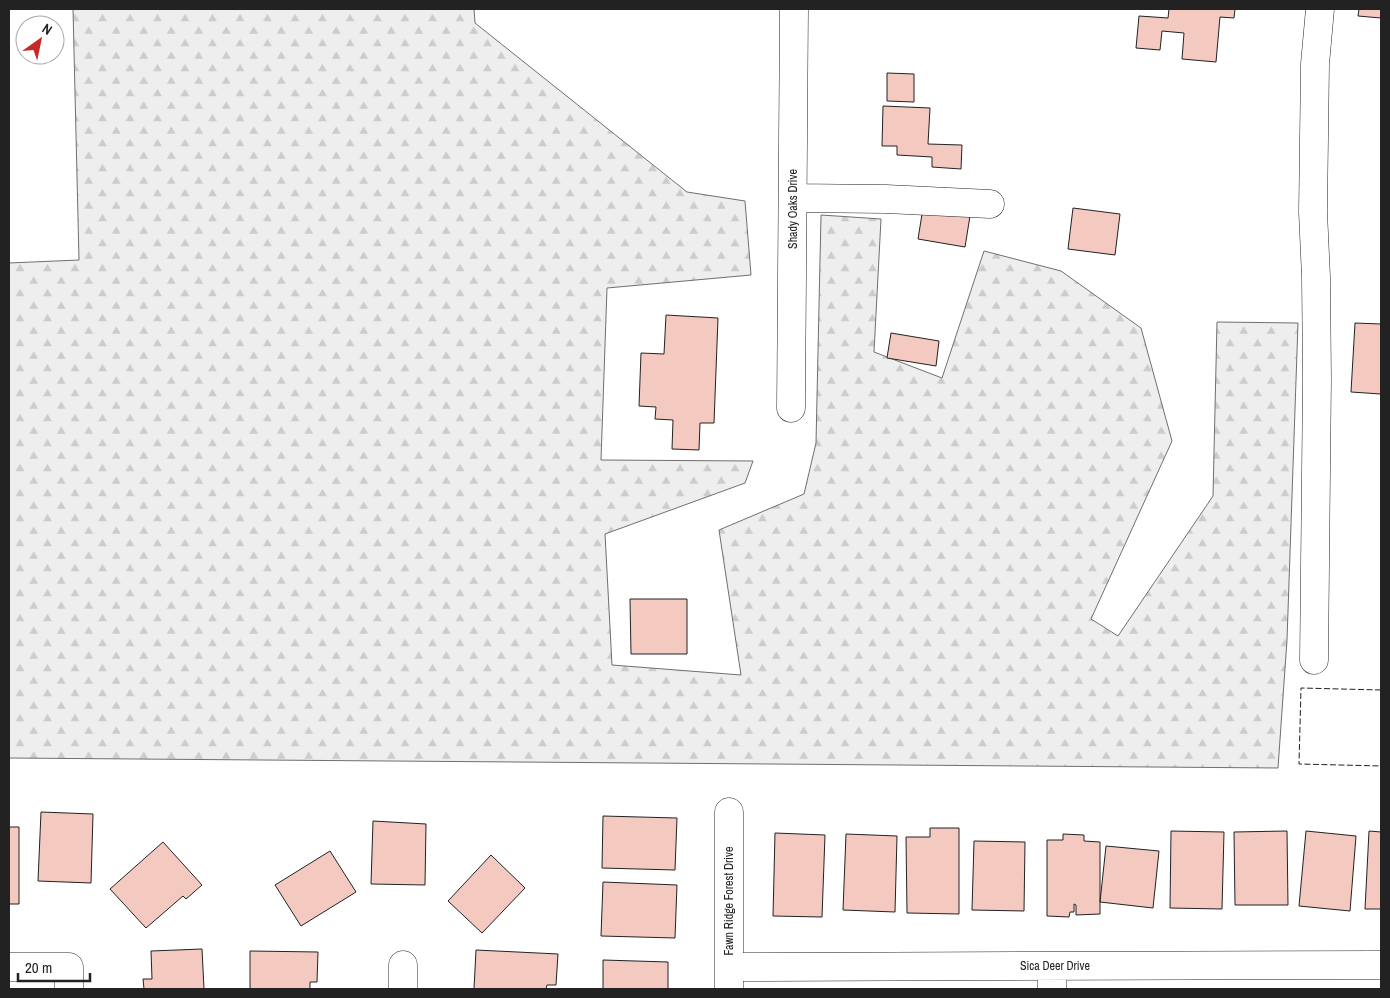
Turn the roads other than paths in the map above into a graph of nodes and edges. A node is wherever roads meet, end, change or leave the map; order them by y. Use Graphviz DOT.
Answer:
graph roads {
  1 [pos="794,9"];
  2 [pos="1320,9"];
  3 [pos="793,198"];
  4 [pos="990,204"];
  5 [pos="791,408"];
  6 [pos="1314,660"];
  7 [pos="729,812"];
  8 [pos="1381,965"];
  9 [pos="9,967"];
  10 [pos="69,978"];
  11 [pos="729,978"];
  12 [pos="1052,978"];
  1 -- 3 [label="street, Shady Oaks Drive"];
  2 -- 6 [label="street"];
  3 -- 4 [label="street"];
  3 -- 5 [label="street, Shady Oaks Drive"];
  7 -- 11 [label="street, Fawn Ridge Forest Drive"];
  8 -- 12 [label="street, Sica Deer Drive"];
  9 -- 10 [label="street"];
  11 -- 12 [label="street, Sica Deer Drive"];
}
